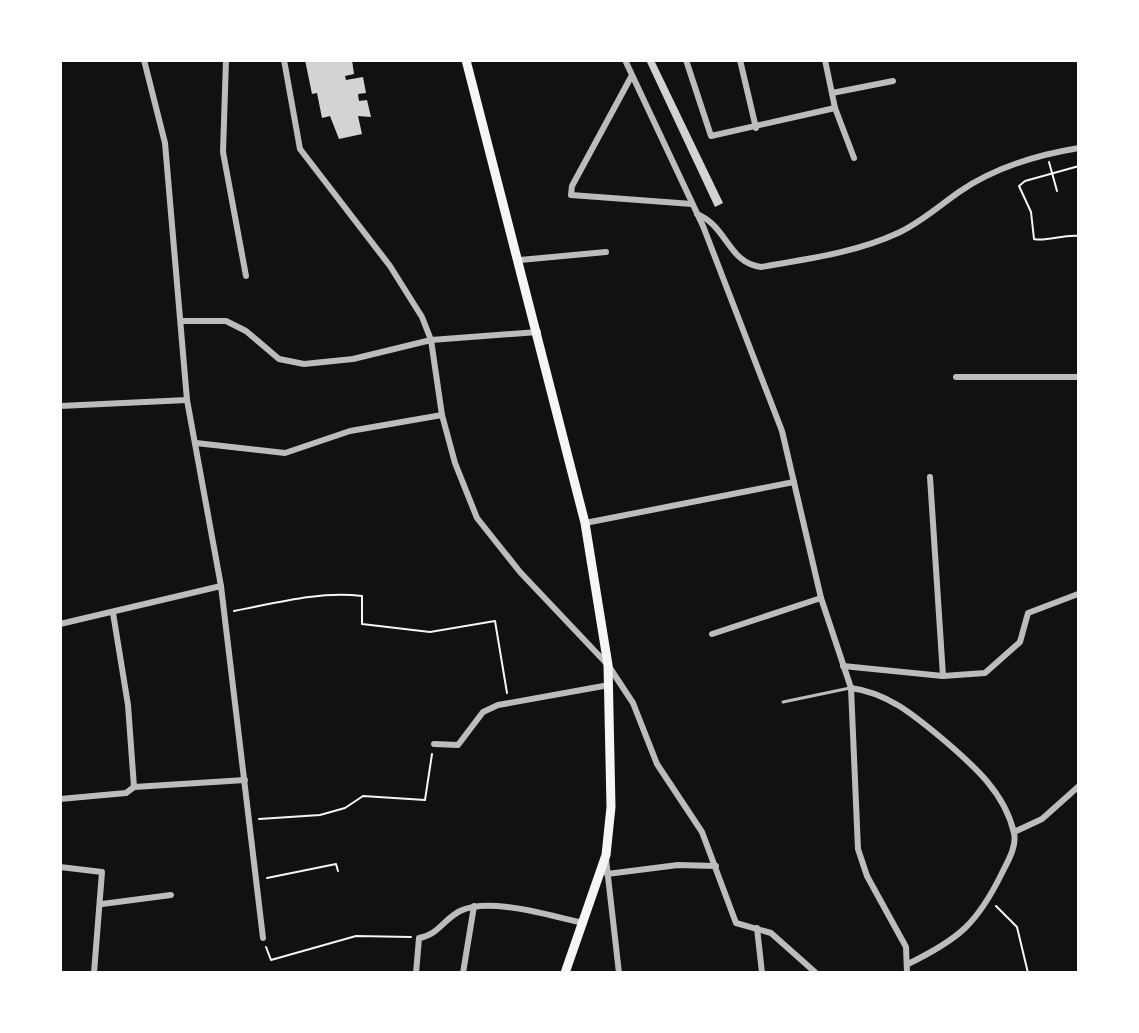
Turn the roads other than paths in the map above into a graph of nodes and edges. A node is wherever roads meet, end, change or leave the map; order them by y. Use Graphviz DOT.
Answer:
graph roads {
  1 [pos="144,60"];
  2 [pos="226,60"];
  3 [pos="284,60"];
  4 [pos="466,60"];
  5 [pos="625,60"];
  6 [pos="686,60"];
  7 [pos="740,60"];
  8 [pos="825,60"];
  9 [pos="631,77"];
  10 [pos="893,81"];
  11 [pos="832,93"];
  12 [pos="835,108"];
  13 [pos="756,128"];
  14 [pos="1079,148"];
  15 [pos="854,158"];
  16 [pos="692,204"];
  17 [pos="697,214"];
  18 [pos="606,252"];
  19 [pos="520,260"];
  20 [pos="246,276"];
  21 [pos="181,321"];
  22 [pos="538,332"];
  23 [pos="431,340"];
  24 [pos="956,377"];
  25 [pos="1079,377"];
  26 [pos="187,400"];
  27 [pos="60,406"];
  28 [pos="442,415"];
  29 [pos="196,443"];
  30 [pos="930,477"];
  31 [pos="794,482"];
  32 [pos="585,523"];
  33 [pos="221,586"];
  34 [pos="1078,594"];
  35 [pos="821,598"];
  36 [pos="113,613"];
  37 [pos="60,624"];
  38 [pos="712,634"];
  39 [pos="608,665"];
  40 [pos="843,666"];
  41 [pos="943,676"];
  42 [pos="609,685"];
  43 [pos="851,688"];
  44 [pos="783,702"];
  45 [pos="434,744"];
  46 [pos="245,780"];
  47 [pos="1079,786"];
  48 [pos="134,787"];
  49 [pos="60,799"];
  50 [pos="1014,832"];
  51 [pos="606,855"];
  52 [pos="716,866"];
  53 [pos="60,867"];
  54 [pos="607,874"];
  55 [pos="171,895"];
  56 [pos="102,904"];
  57 [pos="474,906"];
  58 [pos="584,923"];
  59 [pos="757,928"];
  60 [pos="263,938"];
  61 [pos="908,964"];
  62 [pos="94,973"];
  63 [pos="416,973"];
  64 [pos="463,973"];
  65 [pos="565,973"];
  66 [pos="619,973"];
  67 [pos="762,973"];
  68 [pos="816,973"];
  69 [pos="907,973"];
  1 -- 21 [label="street"];
  2 -- 20 [label="street"];
  3 -- 23 [label="street"];
  4 -- 19 [label="main road"];
  5 -- 9 [label="street"];
  6 -- 13 [label="street"];
  7 -- 13 [label="street"];
  8 -- 11 [label="street"];
  9 -- 16 [label="street"];
  9 -- 16 [label="street"];
  10 -- 11 [label="street"];
  11 -- 12 [label="street"];
  12 -- 13 [label="street"];
  12 -- 15 [label="street"];
  14 -- 17 [label="street"];
  16 -- 17 [label="street"];
  17 -- 31 [label="street"];
  18 -- 19 [label="street"];
  19 -- 22 [label="main road"];
  21 -- 23 [label="street"];
  21 -- 26 [label="street"];
  22 -- 23 [label="street"];
  22 -- 32 [label="main road"];
  23 -- 28 [label="street"];
  24 -- 25 [label="street"];
  26 -- 27 [label="street"];
  26 -- 29 [label="street"];
  28 -- 29 [label="street"];
  28 -- 39 [label="street"];
  29 -- 33 [label="street"];
  30 -- 41 [label="street"];
  31 -- 32 [label="street"];
  31 -- 35 [label="street"];
  32 -- 39 [label="main road"];
  33 -- 36 [label="street"];
  33 -- 46 [label="street"];
  34 -- 41 [label="street"];
  35 -- 38 [label="street"];
  35 -- 40 [label="street"];
  36 -- 37 [label="street"];
  36 -- 48 [label="street"];
  39 -- 42 [label="main road"];
  39 -- 52 [label="street"];
  40 -- 41 [label="street"];
  40 -- 43 [label="street"];
  42 -- 45 [label="street"];
  42 -- 51 [label="main road"];
  43 -- 44 [label="lane"];
  43 -- 50 [label="street"];
  43 -- 61 [label="street"];
  46 -- 48 [label="street"];
  46 -- 60 [label="street"];
  47 -- 50 [label="street"];
  48 -- 49 [label="street"];
  50 -- 61 [label="street"];
  51 -- 54 [label="street"];
  51 -- 58 [label="main road"];
  52 -- 54 [label="street"];
  52 -- 59 [label="street"];
  53 -- 56 [label="street"];
  54 -- 66 [label="street"];
  55 -- 56 [label="street"];
  56 -- 62 [label="street"];
  57 -- 58 [label="street"];
  57 -- 63 [label="street"];
  57 -- 64 [label="street"];
  58 -- 65 [label="main road"];
  59 -- 67 [label="street"];
  59 -- 68 [label="street"];
  61 -- 69 [label="street"];
}
